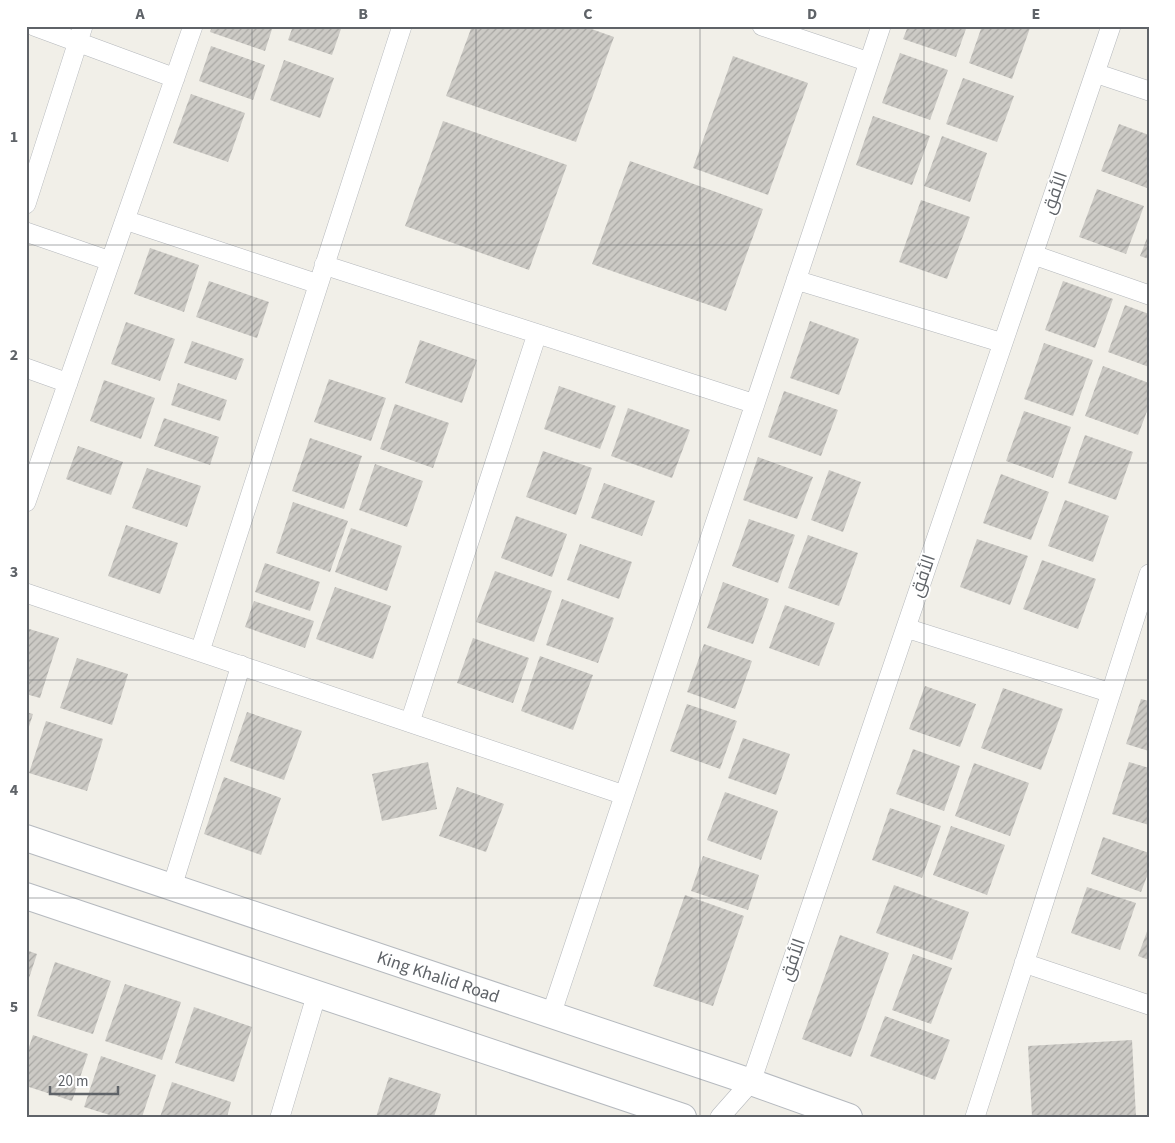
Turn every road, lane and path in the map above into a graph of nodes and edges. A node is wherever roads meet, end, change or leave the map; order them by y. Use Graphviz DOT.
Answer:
graph roads {
  1 [pos="34,26"];
  2 [pos="192,26"];
  3 [pos="402,26"];
  4 [pos="762,26"];
  5 [pos="881,26"];
  6 [pos="1111,26"];
  7 [pos="80,35"];
  8 [pos="869,62"];
  9 [pos="1095,73"];
  10 [pos="174,78"];
  11 [pos="1149,91"];
  12 [pos="26,204"];
  13 [pos="125,220"];
  14 [pos="26,232"];
  15 [pos="1034,255"];
  16 [pos="110,261"];
  17 [pos="324,265"];
  18 [pos="796,280"];
  19 [pos="318,284"];
  20 [pos="1149,295"];
  21 [pos="537,334"];
  22 [pos="1003,343"];
  23 [pos="26,368"];
  24 [pos="68,383"];
  25 [pos="755,404"];
  26 [pos="26,502"];
  27 [pos="1149,574"];
  28 [pos="26,593"];
  29 [pos="906,628"];
  30 [pos="200,651"];
  31 [pos="241,665"];
  32 [pos="1111,692"];
  33 [pos="410,722"];
  34 [pos="624,795"];
  35 [pos="26,838"];
  36 [pos="172,887"];
  37 [pos="26,896"];
  38 [pos="1024,963"];
  39 [pos="317,994"];
  40 [pos="1149,1005"];
  41 [pos="551,1014"];
  42 [pos="751,1082"];
  43 [pos="280,1117"];
  44 [pos="683,1117"];
  45 [pos="720,1117"];
  46 [pos="849,1117"];
  47 [pos="975,1117"];
  1 -- 7 [label="street"];
  2 -- 10 [label="street"];
  3 -- 17 [label="street"];
  4 -- 8 [label="street"];
  5 -- 8 [label="street"];
  6 -- 9 [label="street, الأفق"];
  7 -- 10 [label="street"];
  7 -- 12 [label="street"];
  8 -- 18 [label="street"];
  9 -- 11 [label="street"];
  9 -- 15 [label="street, الأفق"];
  10 -- 13 [label="street"];
  13 -- 16 [label="street"];
  13 -- 19 [label="street"];
  14 -- 16 [label="street"];
  15 -- 20 [label="street"];
  15 -- 22 [label="street, الأفق"];
  16 -- 24 [label="street"];
  17 -- 19 [label="street"];
  17 -- 21 [label="street"];
  18 -- 22 [label="street"];
  18 -- 25 [label="street"];
  19 -- 30 [label="street"];
  21 -- 25 [label="street"];
  21 -- 33 [label="street"];
  22 -- 29 [label="street, الأفق"];
  23 -- 24 [label="street"];
  24 -- 26 [label="street"];
  25 -- 34 [label="street"];
  27 -- 32 [label="street"];
  28 -- 30 [label="street"];
  29 -- 32 [label="street"];
  29 -- 42 [label="street, الأفق"];
  30 -- 31 [label="street"];
  31 -- 33 [label="street"];
  31 -- 36 [label="street"];
  32 -- 38 [label="street"];
  33 -- 34 [label="street"];
  34 -- 41 [label="street"];
  35 -- 36 [label="main road, King Khalid Road"];
  36 -- 41 [label="main road, King Khalid Road"];
  37 -- 39 [label="main road"];
  38 -- 40 [label="street"];
  38 -- 47 [label="street"];
  39 -- 43 [label="street"];
  39 -- 44 [label="main road"];
  41 -- 42 [label="main road, King Khalid Road"];
  42 -- 45 [label="street, الأفق"];
  42 -- 46 [label="main road, King Khalid Road"];
}
